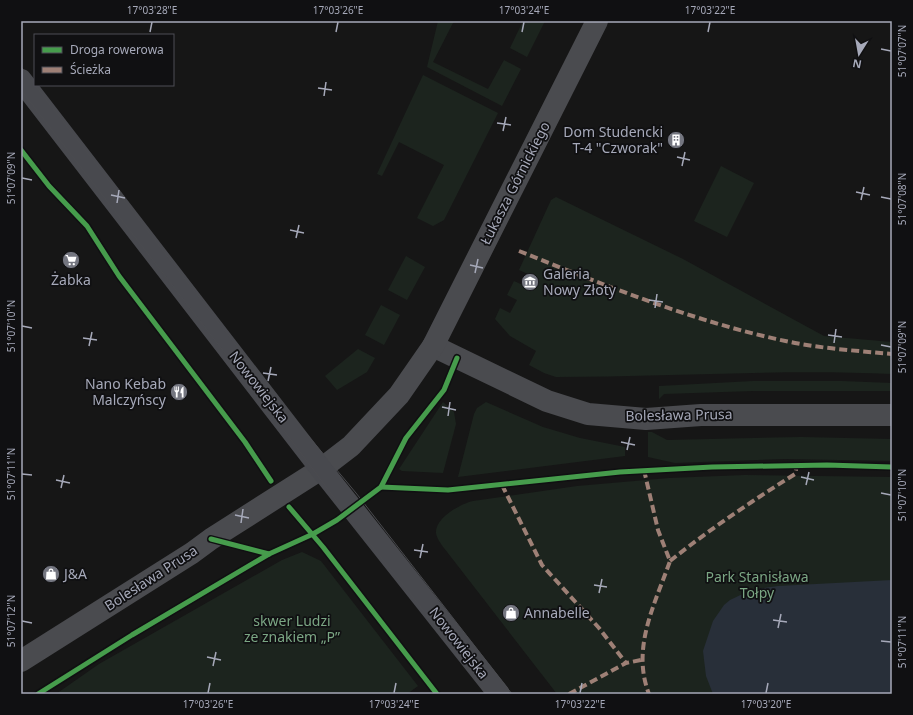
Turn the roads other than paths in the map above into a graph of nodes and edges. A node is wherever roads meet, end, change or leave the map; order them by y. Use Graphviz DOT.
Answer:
graph roads {
  1 [pos="597,21"];
  2 [pos="21,80"];
  3 [pos="433,346"];
  4 [pos="892,415"];
  5 [pos="322,469"];
  6 [pos="21,661"];
  7 [pos="499,694"];
  1 -- 3 [label="street, Łukasza Górnickiego"];
  2 -- 5 [label="street, Nowowiejska"];
  3 -- 4 [label="street, Bolesława Prusa"];
  3 -- 5 [label="street, Łukasza Górnickiego"];
  5 -- 6 [label="street, Bolesława Prusa"];
  5 -- 7 [label="street, Nowowiejska"];
}
